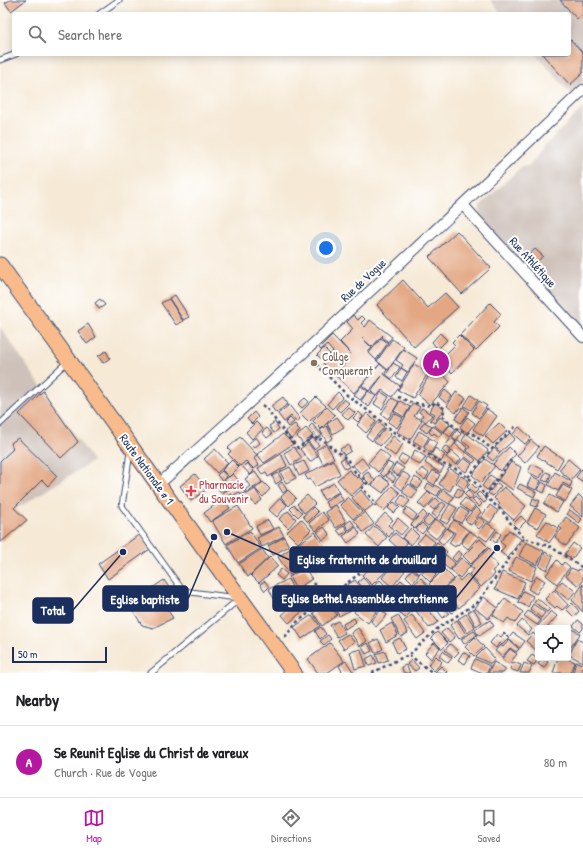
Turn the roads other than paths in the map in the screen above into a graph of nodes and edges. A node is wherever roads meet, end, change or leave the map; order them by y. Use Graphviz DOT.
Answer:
graph roads {
  1 [pos="119,0"];
  2 [pos="102,12"];
  3 [pos="12,56"];
  4 [pos="0,60"];
  5 [pos="583,90"];
  6 [pos="463,205"];
  7 [pos="0,265"];
  8 [pos="583,337"];
  9 [pos="69,360"];
  10 [pos="0,424"];
  11 [pos="131,447"];
  12 [pos="158,485"];
  13 [pos="240,599"];
  14 [pos="150,673"];
  15 [pos="294,673"];
  1 -- 2 [label="lane"];
  3 -- 4 [label="lane"];
  5 -- 6 [label="street, Rue de Vogue"];
  6 -- 8 [label="street, Rue Athlétique"];
  6 -- 12 [label="street, Rue de Vogue"];
  7 -- 9 [label="main road, Route Nationale # 1"];
  9 -- 10 [label="lane"];
  9 -- 11 [label="main road, Route Nationale # 1"];
  11 -- 12 [label="main road, Route Nationale # 1"];
  11 -- 13 [label="lane"];
  12 -- 13 [label="main road, Route Nationale # 1"];
  13 -- 14 [label="lane"];
  13 -- 15 [label="main road, Route Nationale # 1"];
}
